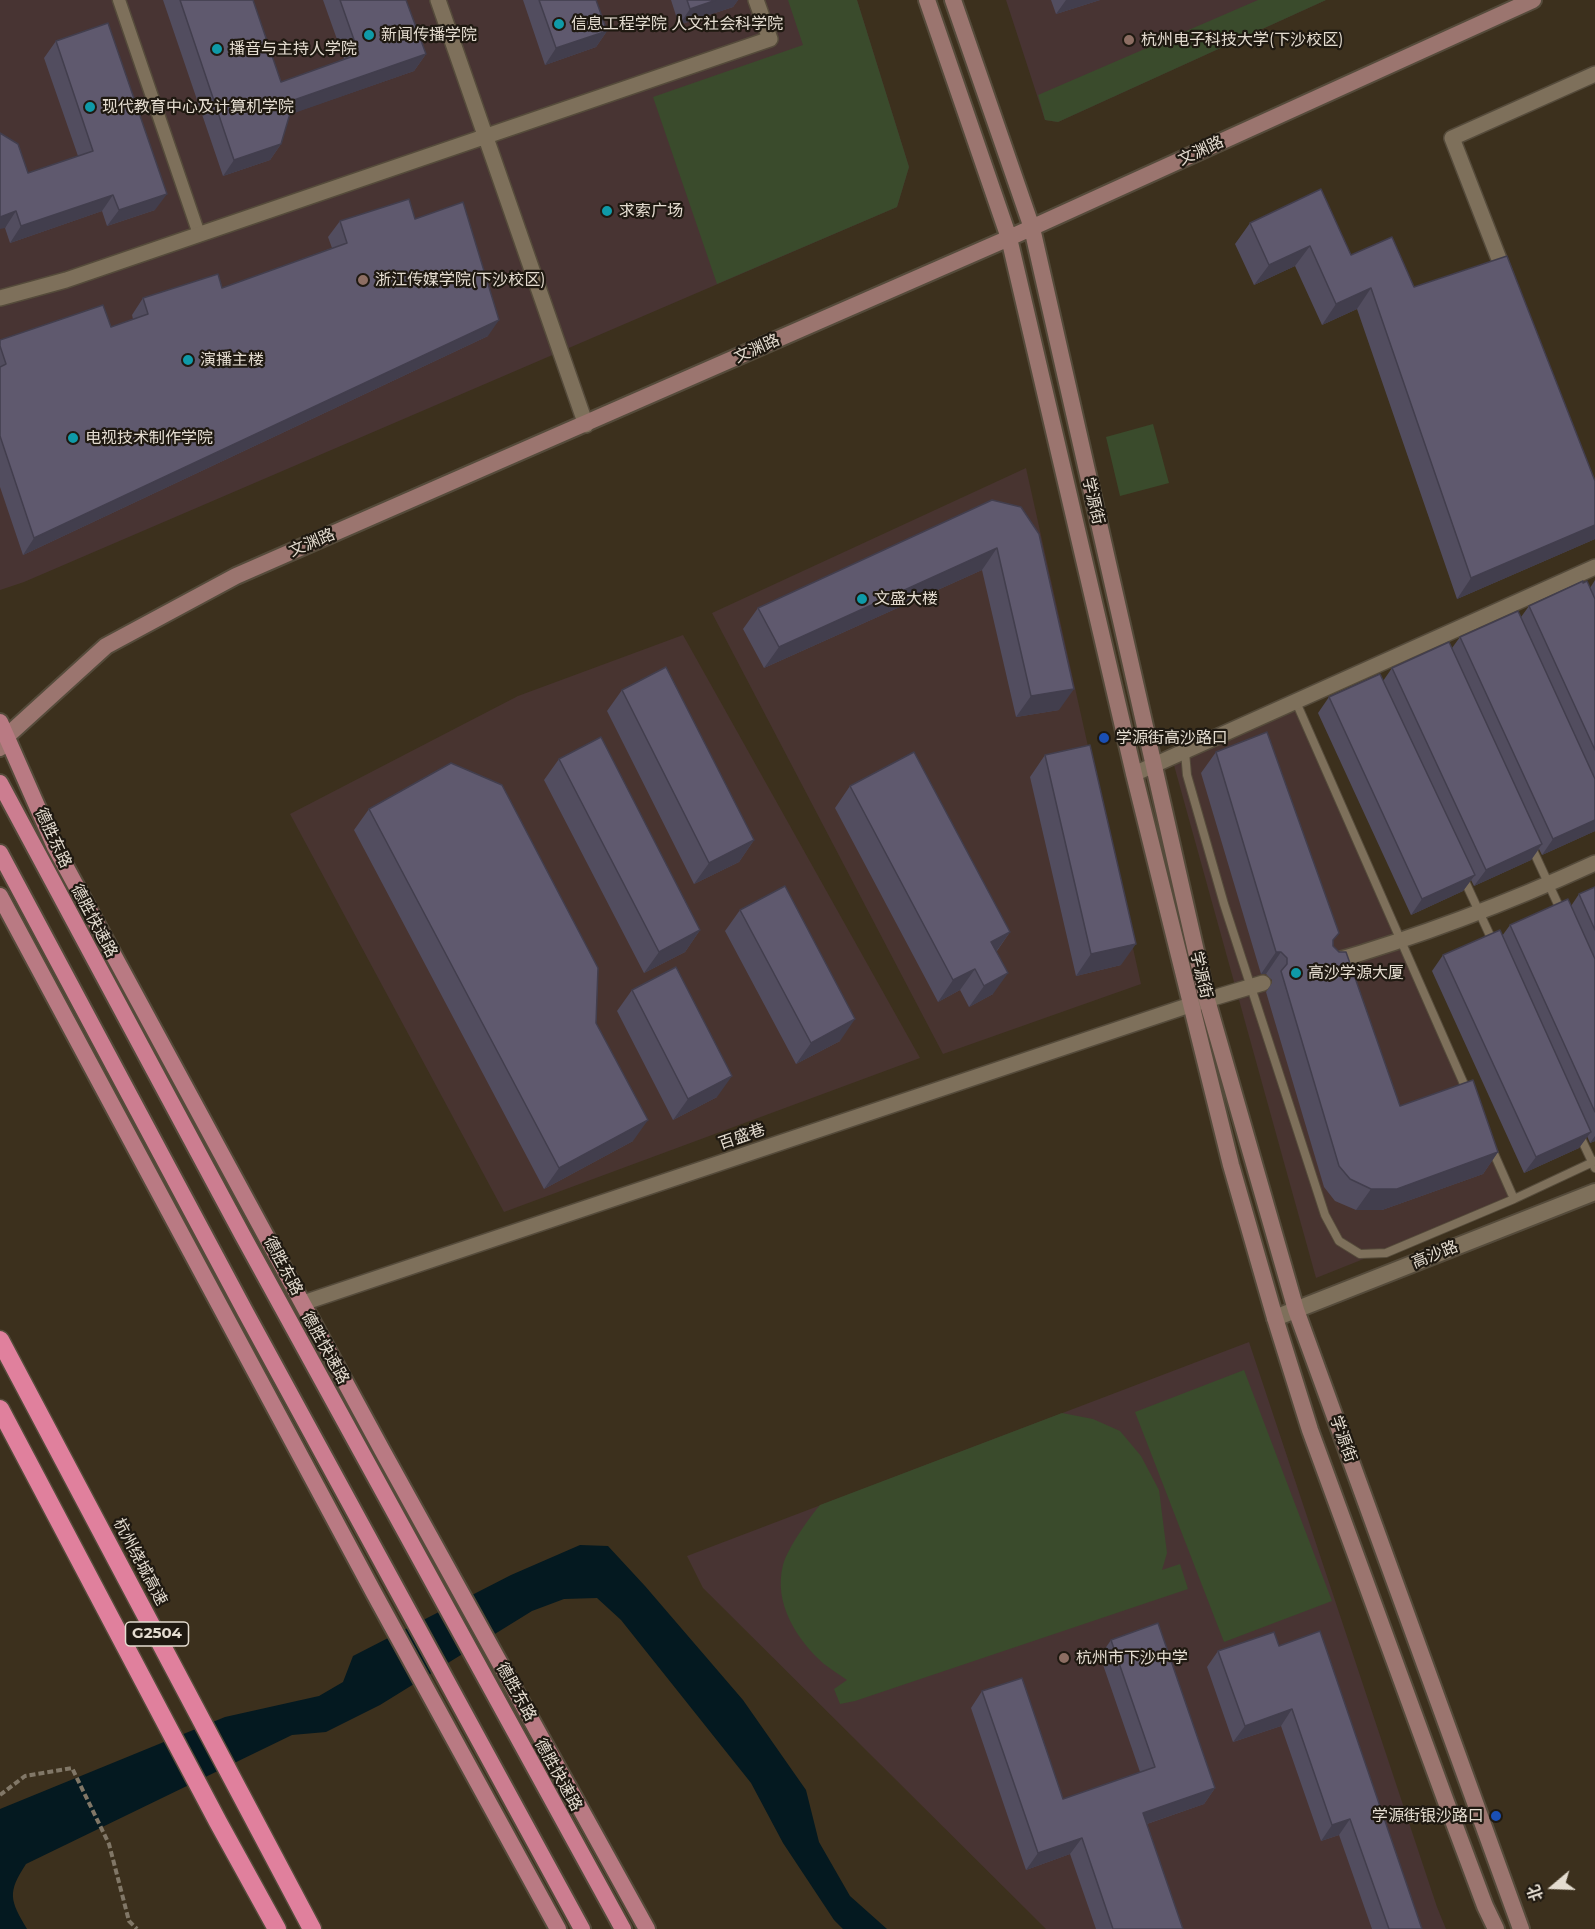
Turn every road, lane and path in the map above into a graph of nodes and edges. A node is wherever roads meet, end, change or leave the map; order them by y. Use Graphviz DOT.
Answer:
graph roads {
  1 [pos="119,0"];
  2 [pos="438,0"];
  3 [pos="756,0"];
  4 [pos="927,0"];
  5 [pos="953,0"];
  6 [pos="1533,0"];
  7 [pos="1595,74"];
  8 [pos="485,136"];
  9 [pos="1032,228"];
  10 [pos="199,234"];
  11 [pos="1009,238"];
  12 [pos="1512,294"];
  13 [pos="0,298"];
  14 [pos="586,424"];
  15 [pos="1595,567"];
  16 [pos="1296,702"];
  17 [pos="2,737"];
  18 [pos="1185,752"];
  19 [pos="1153,766"];
  20 [pos="1134,774"];
  21 [pos="0,783"];
  22 [pos="1529,842"];
  23 [pos="0,853"];
  24 [pos="1595,863"];
  25 [pos="1460,870"];
  26 [pos="1549,885"];
  27 [pos="0,896"];
  28 [pos="1480,913"];
  29 [pos="1567,925"];
  30 [pos="1401,942"];
  31 [pos="1495,945"];
  32 [pos="1327,963"];
  33 [pos="1257,985"];
  34 [pos="1200,1002"];
  35 [pos="1472,1103"];
  36 [pos="1578,1130"];
  37 [pos="1491,1145"];
  38 [pos="1594,1164"];
  39 [pos="1595,1192"];
  40 [pos="1514,1199"];
  41 [pos="303,1303"];
  42 [pos="1296,1310"];
  43 [pos="1275,1318"];
  44 [pos="0,1340"];
  45 [pos="0,1409"];
  46 [pos="0,1795"];
  47 [pos="137,1929"];
  48 [pos="277,1929"];
  49 [pos="312,1929"];
  50 [pos="558,1929"];
  51 [pos="582,1929"];
  52 [pos="623,1929"];
  53 [pos="646,1929"];
  54 [pos="1496,1929"];
  55 [pos="1521,1929"];
  1 -- 10 [label="street"];
  2 -- 8 [label="street"];
  3 -- 8 [label="street"];
  4 -- 11 [label="main road, 学源街"];
  5 -- 9 [label="main road, 学源街"];
  6 -- 9 [label="main road, 文渊路"];
  7 -- 12 [label="street"];
  8 -- 10 [label="street"];
  8 -- 14 [label="street"];
  9 -- 11 [label="main road, 文渊路"];
  9 -- 19 [label="main road, 学源街"];
  10 -- 13 [label="street"];
  11 -- 14 [label="main road, 文渊路"];
  11 -- 20 [label="main road, 学源街"];
  14 -- 17 [label="main road, 文渊路"];
  15 -- 16 [label="street"];
  16 -- 18 [label="street"];
  16 -- 30 [label="lane"];
  17 -- 41 [label="main road, 德胜东路"];
  18 -- 19 [label="street"];
  18 -- 33 [label="lane"];
  19 -- 20 [label="street"];
  19 -- 34 [label="main road, 学源街"];
  20 -- 34 [label="main road, 学源街"];
  21 -- 52 [label="highway, 德胜快速路"];
  22 -- 26 [label="lane"];
  23 -- 51 [label="highway"];
  24 -- 26 [label="street"];
  25 -- 28 [label="lane"];
  26 -- 28 [label="street"];
  26 -- 29 [label="lane"];
  27 -- 50 [label="main road"];
  28 -- 30 [label="street"];
  28 -- 31 [label="lane"];
  30 -- 32 [label="street"];
  30 -- 35 [label="lane"];
  33 -- 34 [label="street, 百盛巷"];
  33 -- 40 [label="lane"];
  34 -- 41 [label="street, 百盛巷"];
  34 -- 42 [label="main road, 学源街"];
  34 -- 43 [label="main road, 学源街"];
  36 -- 38 [label="lane"];
  37 -- 40 [label="lane"];
  38 -- 40 [label="lane"];
  39 -- 42 [label="street, 高沙路"];
  41 -- 53 [label="main road, 德胜东路"];
  42 -- 43 [label="street, 高沙路"];
  42 -- 55 [label="main road, 学源街"];
  43 -- 54 [label="main road, 学源街"];
  44 -- 49 [label="highway, 杭州绕城高速 / G2504"];
  45 -- 48 [label="highway, G2504"];
  46 -- 47 [label="path"];
}
